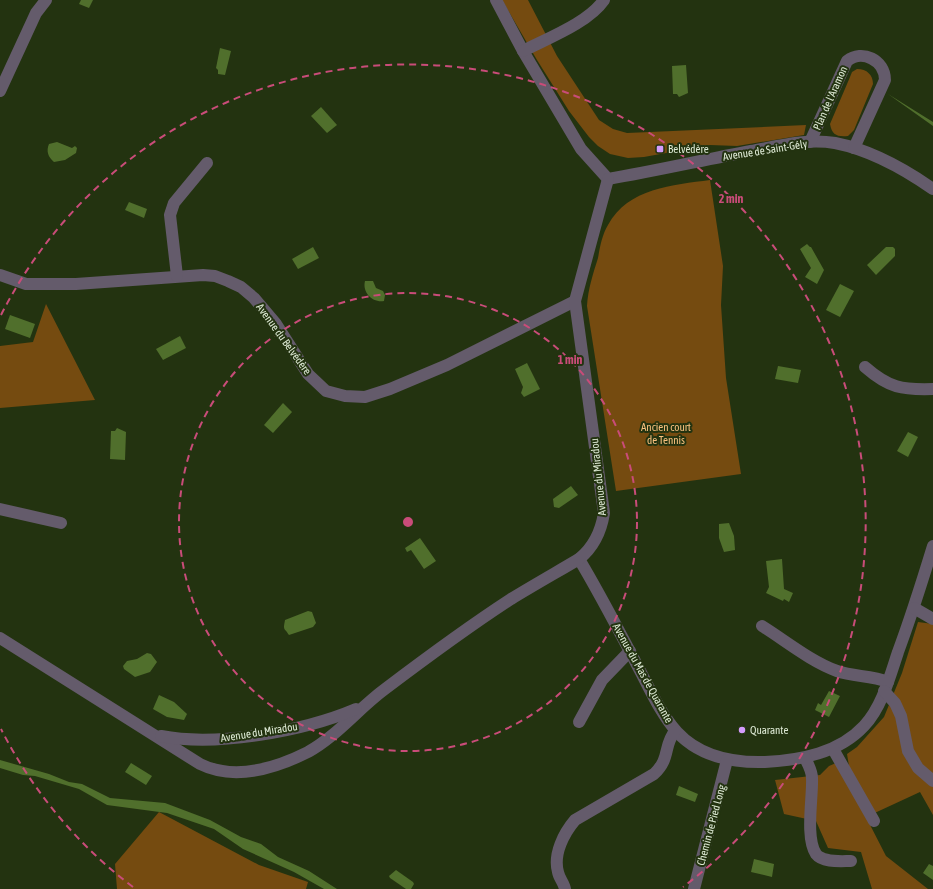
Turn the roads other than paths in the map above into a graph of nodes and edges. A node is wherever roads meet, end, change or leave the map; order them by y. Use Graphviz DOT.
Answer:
graph roads {
  1 [pos="46,0"];
  2 [pos="496,0"];
  3 [pos="604,0"];
  4 [pos="523,51"];
  5 [pos="0,91"];
  6 [pos="810,142"];
  7 [pos="854,148"];
  8 [pos="207,163"];
  9 [pos="608,179"];
  10 [pos="933,189"];
  11 [pos="0,275"];
  12 [pos="177,276"];
  13 [pos="575,301"];
  14 [pos="865,367"];
  15 [pos="933,389"];
  16 [pos="0,509"];
  17 [pos="61,523"];
  18 [pos="933,546"];
  19 [pos="579,559"];
  20 [pos="914,608"];
  21 [pos="933,618"];
  22 [pos="762,626"];
  23 [pos="0,638"];
  24 [pos="630,651"];
  25 [pos="886,686"];
  26 [pos="362,706"];
  27 [pos="579,722"];
  28 [pos="675,731"];
  29 [pos="154,734"];
  30 [pos="833,749"];
  31 [pos="805,758"];
  32 [pos="727,760"];
  33 [pos="933,781"];
  34 [pos="874,821"];
  35 [pos="851,861"];
  36 [pos="565,889"];
  37 [pos="694,889"];
  1 -- 5 [label="street"];
  2 -- 4 [label="street"];
  3 -- 4 [label="street"];
  4 -- 9 [label="street"];
  6 -- 7 [label="street, Avenue de Saint-Gély"];
  6 -- 7 [label="street, Plan de l'Aramon"];
  6 -- 9 [label="street, Avenue de Saint-Gély"];
  7 -- 10 [label="street, Avenue de Saint-Gély"];
  8 -- 12 [label="street"];
  9 -- 13 [label="street, Avenue du Miradou"];
  11 -- 12 [label="street, Avenue du Belvédère"];
  12 -- 13 [label="street, Avenue du Belvédère"];
  13 -- 19 [label="street, Avenue du Miradou"];
  14 -- 15 [label="street"];
  16 -- 17 [label="street"];
  18 -- 20 [label="street, Avenue du Mas de Quarante"];
  19 -- 24 [label="street, Avenue du Mas de Quarante"];
  19 -- 26 [label="street, Avenue du Miradou"];
  20 -- 21 [label="street"];
  20 -- 25 [label="street, Avenue du Mas de Quarante"];
  22 -- 25 [label="street"];
  23 -- 29 [label="street, Avenue du Miradou"];
  24 -- 27 [label="street"];
  24 -- 28 [label="street, Avenue du Mas de Quarante"];
  25 -- 30 [label="street, Avenue du Mas de Quarante"];
  25 -- 33 [label="street"];
  26 -- 29 [label="street, Avenue du Miradou"];
  26 -- 29 [label="street, Avenue du Miradou"];
  28 -- 32 [label="street, Avenue du Mas de Quarante"];
  28 -- 36 [label="street"];
  30 -- 31 [label="street, Avenue du Mas de Quarante"];
  30 -- 34 [label="street"];
  31 -- 32 [label="street, Avenue du Mas de Quarante"];
  31 -- 35 [label="street"];
  32 -- 37 [label="street, Chemin de Pied Long"];
}
